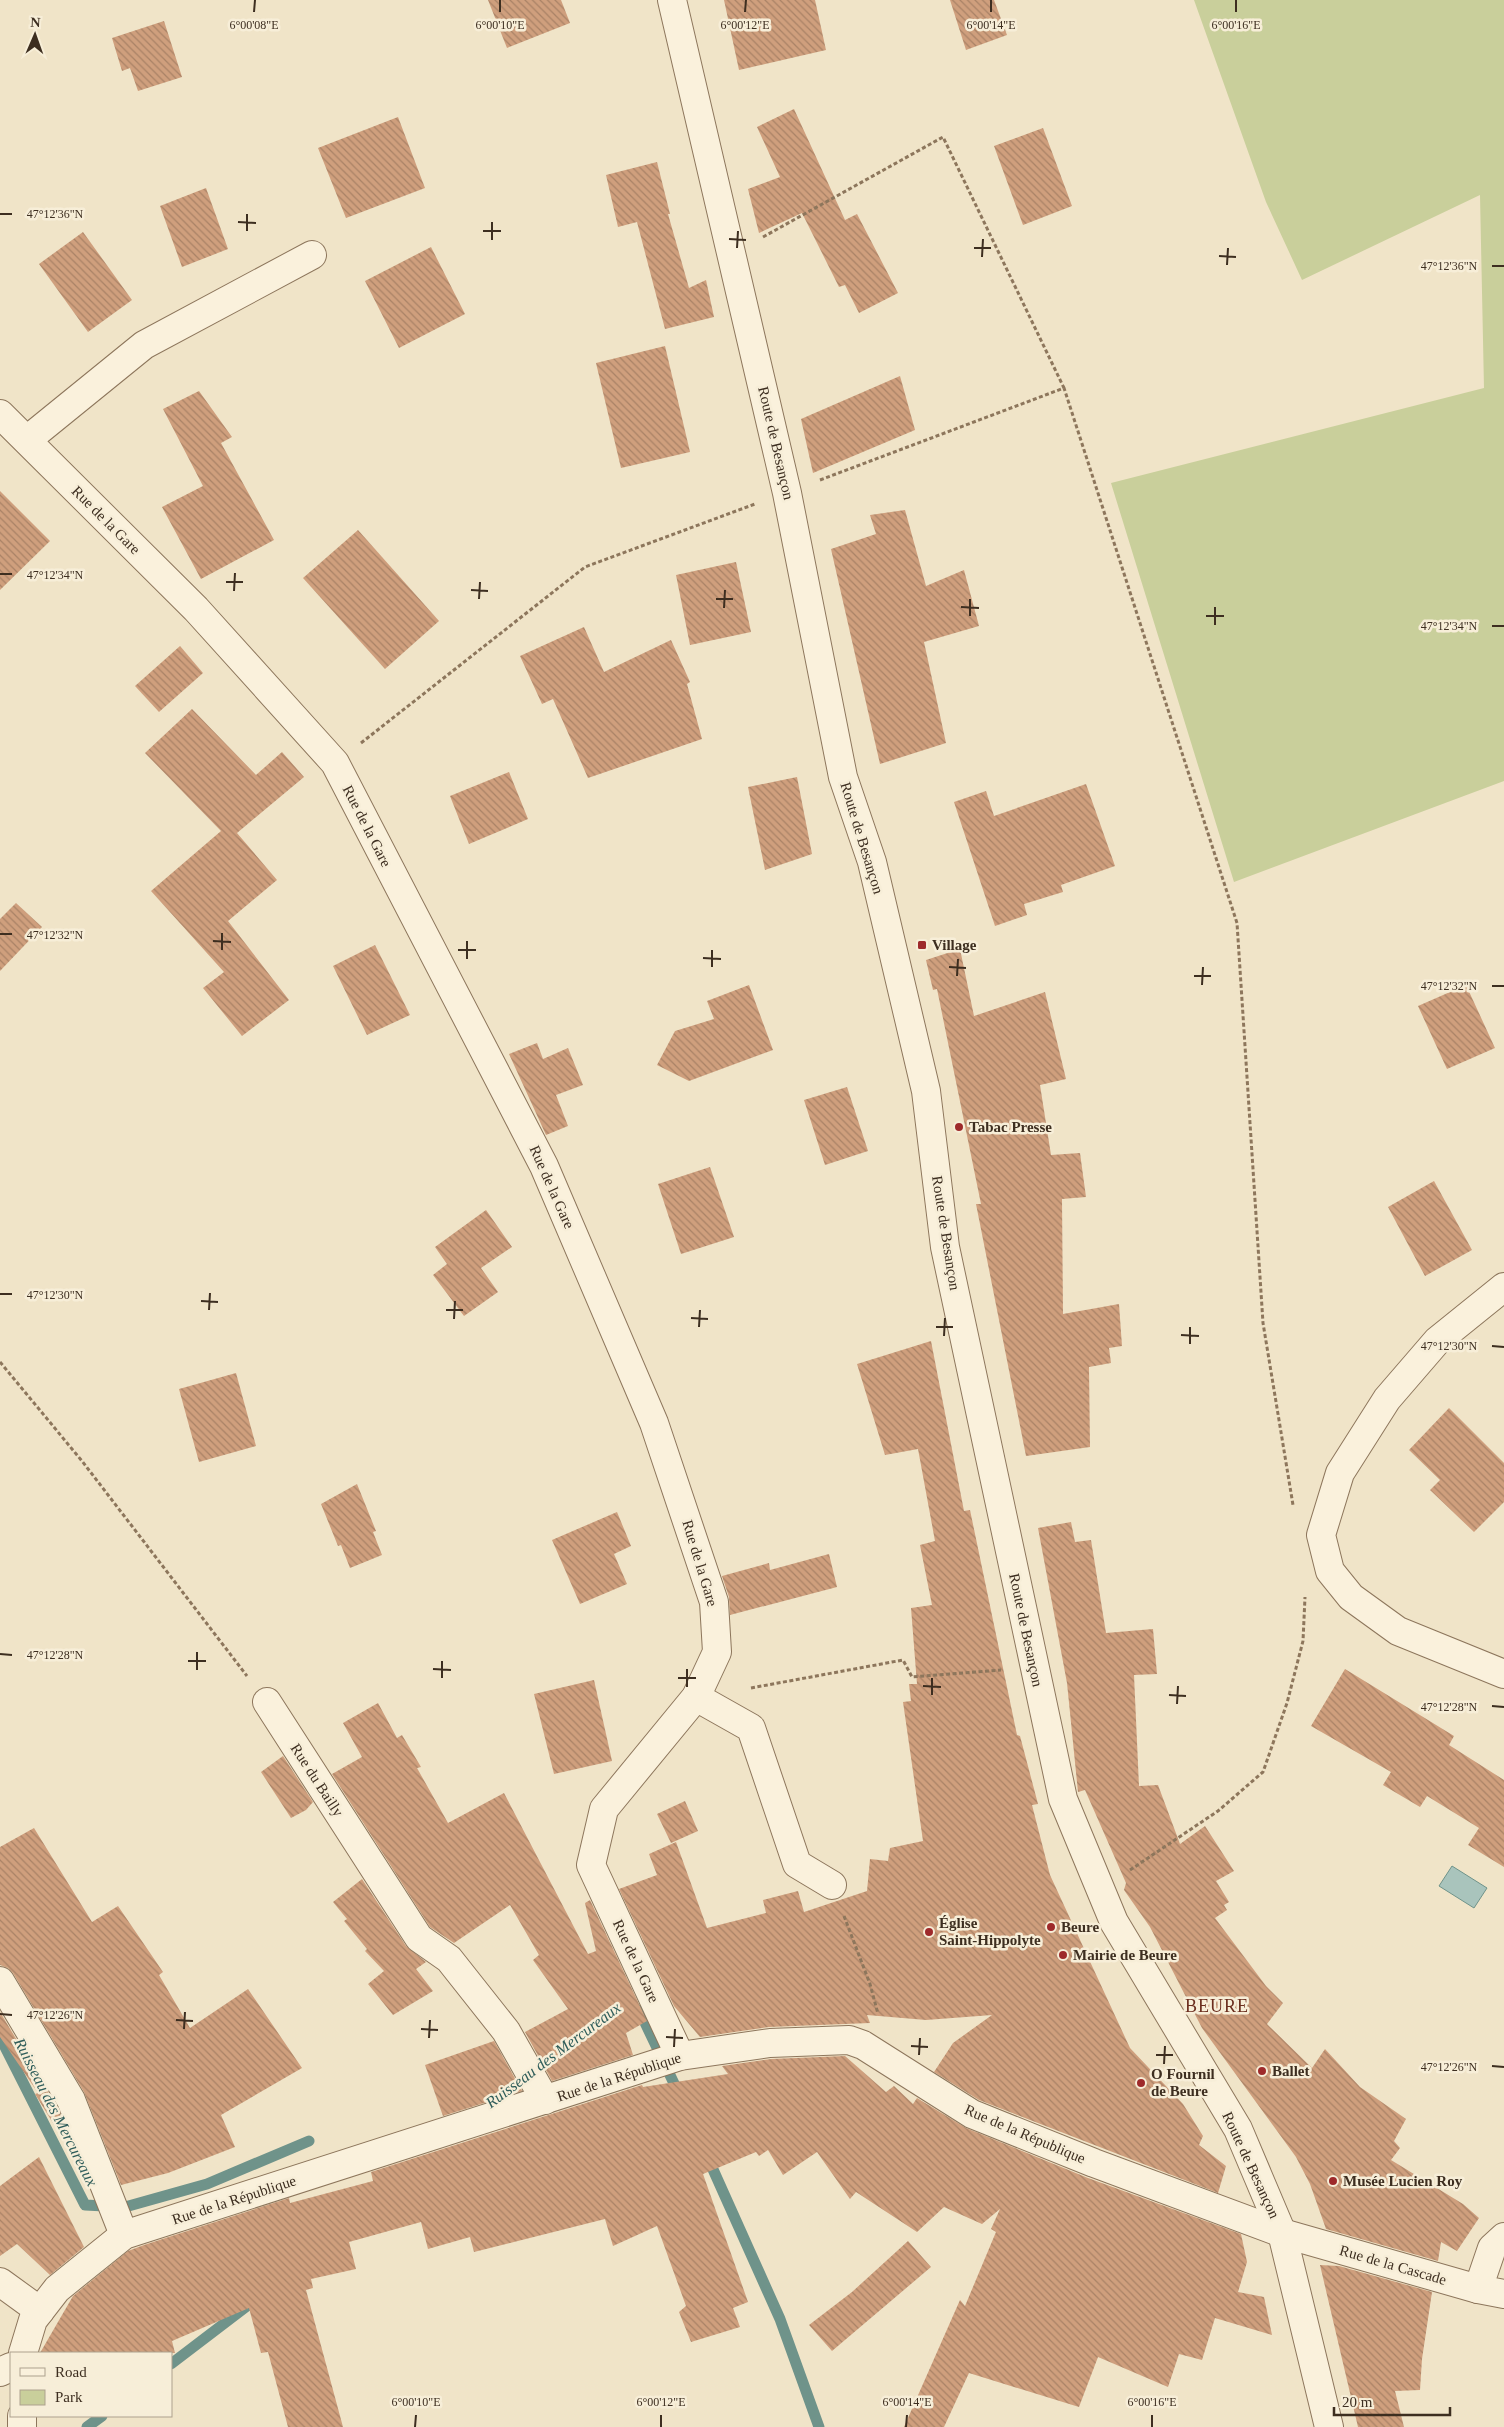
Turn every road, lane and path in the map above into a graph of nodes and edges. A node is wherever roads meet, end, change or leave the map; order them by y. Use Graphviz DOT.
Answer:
graph roads {
  1 [pos="672,0"];
  2 [pos="312,255"];
  3 [pos="732,255"];
  4 [pos="1064,388"];
  5 [pos="0,414"];
  6 [pos="27,440"];
  7 [pos="788,493"];
  8 [pos="728,514"];
  9 [pos="335,763"];
  10 [pos="1504,1287"];
  11 [pos="0,1362"];
  12 [pos="1294,1512"];
  13 [pos="1306,1594"];
  14 [pos="1034,1664"];
  15 [pos="1504,1674"];
  16 [pos="745,1689"];
  17 [pos="696,1697"];
  18 [pos="267,1702"];
  19 [pos="832,1885"];
  20 [pos="1100,1890"];
  21 [pos="0,1981"];
  22 [pos="680,2056"];
  23 [pos="891,2063"];
  24 [pos="545,2100"];
  25 [pos="1282,2233"];
  26 [pos="124,2234"];
  27 [pos="1504,2237"];
  28 [pos="0,2282"];
  29 [pos="1491,2292"];
  30 [pos="40,2311"];
  31 [pos="23,2352"];
  32 [pos="1329,2427"];
  1 -- 3 [label="street, Route de Besançon"];
  2 -- 6 [label="street"];
  3 -- 4 [label="path"];
  3 -- 7 [label="street, Route de Besançon"];
  4 -- 7 [label="path"];
  4 -- 12 [label="path"];
  5 -- 6 [label="street, Rue de la Gare"];
  6 -- 9 [label="street, Rue de la Gare"];
  7 -- 14 [label="street, Route de Besançon"];
  8 -- 9 [label="path"];
  9 -- 17 [label="street, Rue de la Gare"];
  10 -- 15 [label="street"];
  11 -- 18 [label="path"];
  13 -- 20 [label="path"];
  14 -- 16 [label="path"];
  14 -- 20 [label="street, Route de Besançon"];
  17 -- 19 [label="street"];
  17 -- 22 [label="street, Rue de la Gare"];
  18 -- 24 [label="street, Rue du Bailly"];
  19 -- 23 [label="path"];
  20 -- 25 [label="street, Route de Besançon"];
  21 -- 26 [label="street"];
  22 -- 23 [label="street, Rue de la République"];
  22 -- 24 [label="street, Rue de la République"];
  23 -- 25 [label="street, Rue de la République"];
  24 -- 26 [label="street, Rue de la République"];
  25 -- 29 [label="street, Rue de la Cascade"];
  25 -- 32 [label="street, Route de Besançon"];
  26 -- 30 [label="street, Rue de la République"];
  27 -- 29 [label="street"];
  28 -- 30 [label="street"];
  30 -- 31 [label="street, Rue de la République"];
}
